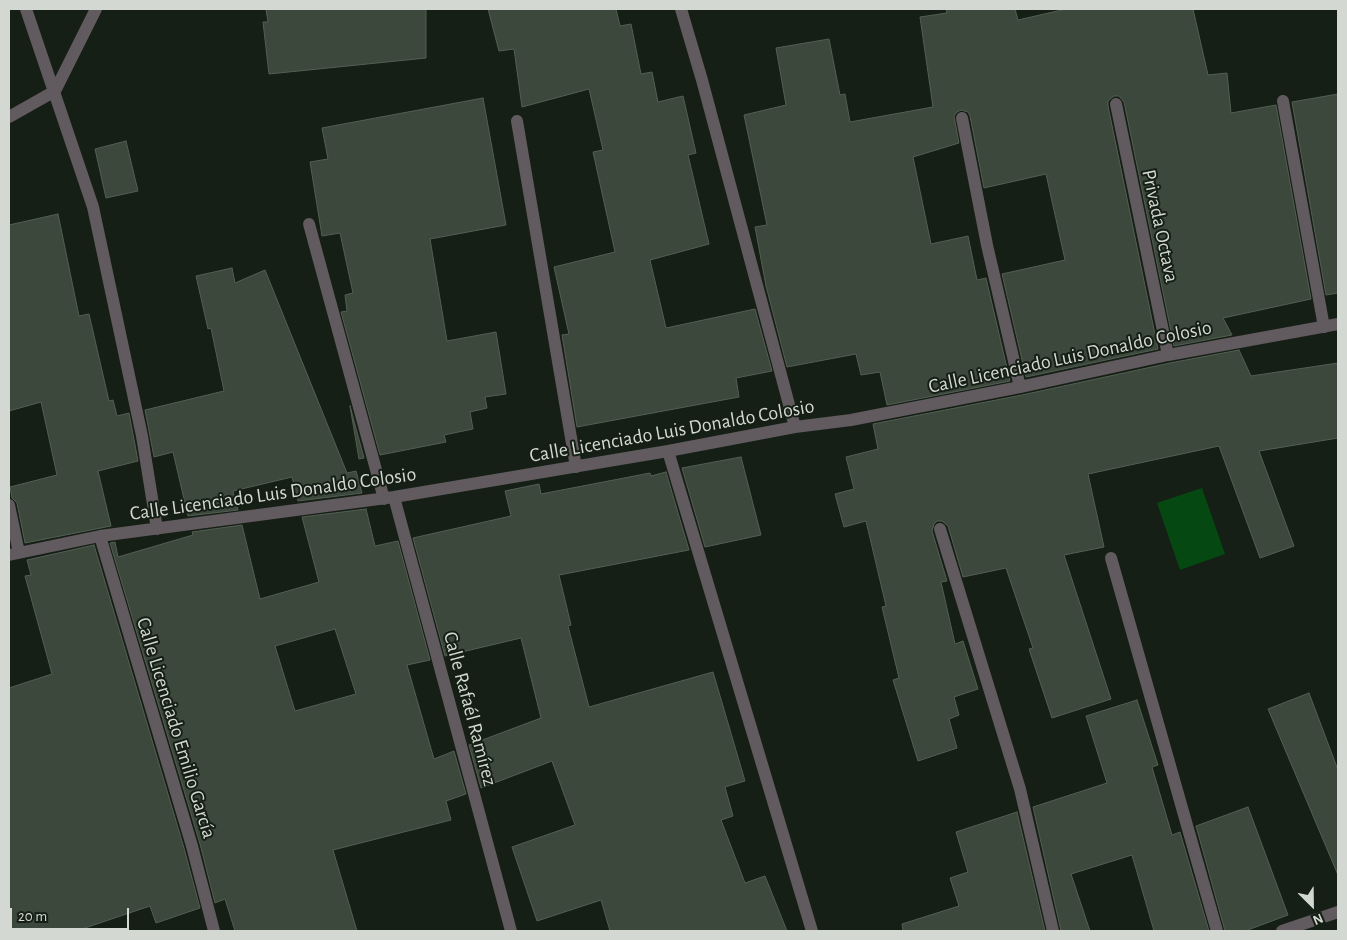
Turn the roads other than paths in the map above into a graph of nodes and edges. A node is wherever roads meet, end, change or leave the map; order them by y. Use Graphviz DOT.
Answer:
graph roads {
  1 [pos="26,9"];
  2 [pos="96,9"];
  3 [pos="681,9"];
  4 [pos="55,91"];
  5 [pos="1283,102"];
  6 [pos="1116,104"];
  7 [pos="9,117"];
  8 [pos="962,118"];
  9 [pos="516,121"];
  10 [pos="309,224"];
  11 [pos="1338,324"];
  12 [pos="1324,327"];
  13 [pos="1168,355"];
  14 [pos="1020,388"];
  15 [pos="795,427"];
  16 [pos="668,451"];
  17 [pos="576,466"];
  18 [pos="389,498"];
  19 [pos="9,505"];
  20 [pos="157,529"];
  21 [pos="940,529"];
  22 [pos="100,536"];
  23 [pos="14,554"];
  24 [pos="1111,558"];
  25 [pos="1338,912"];
  26 [pos="214,931"];
  27 [pos="511,931"];
  28 [pos="812,931"];
  29 [pos="1053,931"];
  30 [pos="1217,931"];
  31 [pos="1282,931"];
  1 -- 4 [label="street"];
  2 -- 4 [label="street"];
  3 -- 15 [label="street"];
  4 -- 7 [label="street"];
  4 -- 20 [label="street"];
  5 -- 12 [label="street"];
  6 -- 13 [label="street, Privada Octava"];
  8 -- 14 [label="street"];
  9 -- 17 [label="street"];
  10 -- 18 [label="street, Calle Rafaél Ramírez"];
  11 -- 12 [label="street, Calle Licenciado Luis Donaldo Colosio"];
  12 -- 13 [label="street, Calle Licenciado Luis Donaldo Colosio"];
  13 -- 14 [label="street, Calle Licenciado Luis Donaldo Colosio"];
  14 -- 15 [label="street, Calle Licenciado Luis Donaldo Colosio"];
  15 -- 16 [label="street, Calle Licenciado Luis Donaldo Colosio"];
  16 -- 17 [label="street, Calle Licenciado Luis Donaldo Colosio"];
  16 -- 28 [label="street"];
  17 -- 18 [label="street, Calle Licenciado Luis Donaldo Colosio"];
  18 -- 20 [label="street, Calle Licenciado Luis Donaldo Colosio"];
  18 -- 27 [label="street, Calle Rafaél Ramírez"];
  19 -- 23 [label="street"];
  20 -- 22 [label="street, Calle Licenciado Luis Donaldo Colosio"];
  21 -- 29 [label="street"];
  22 -- 23 [label="street, Calle Licenciado Luis Donaldo Colosio"];
  22 -- 26 [label="street, Calle Licenciado Emilio García"];
  24 -- 30 [label="street"];
  25 -- 31 [label="street"];
}
